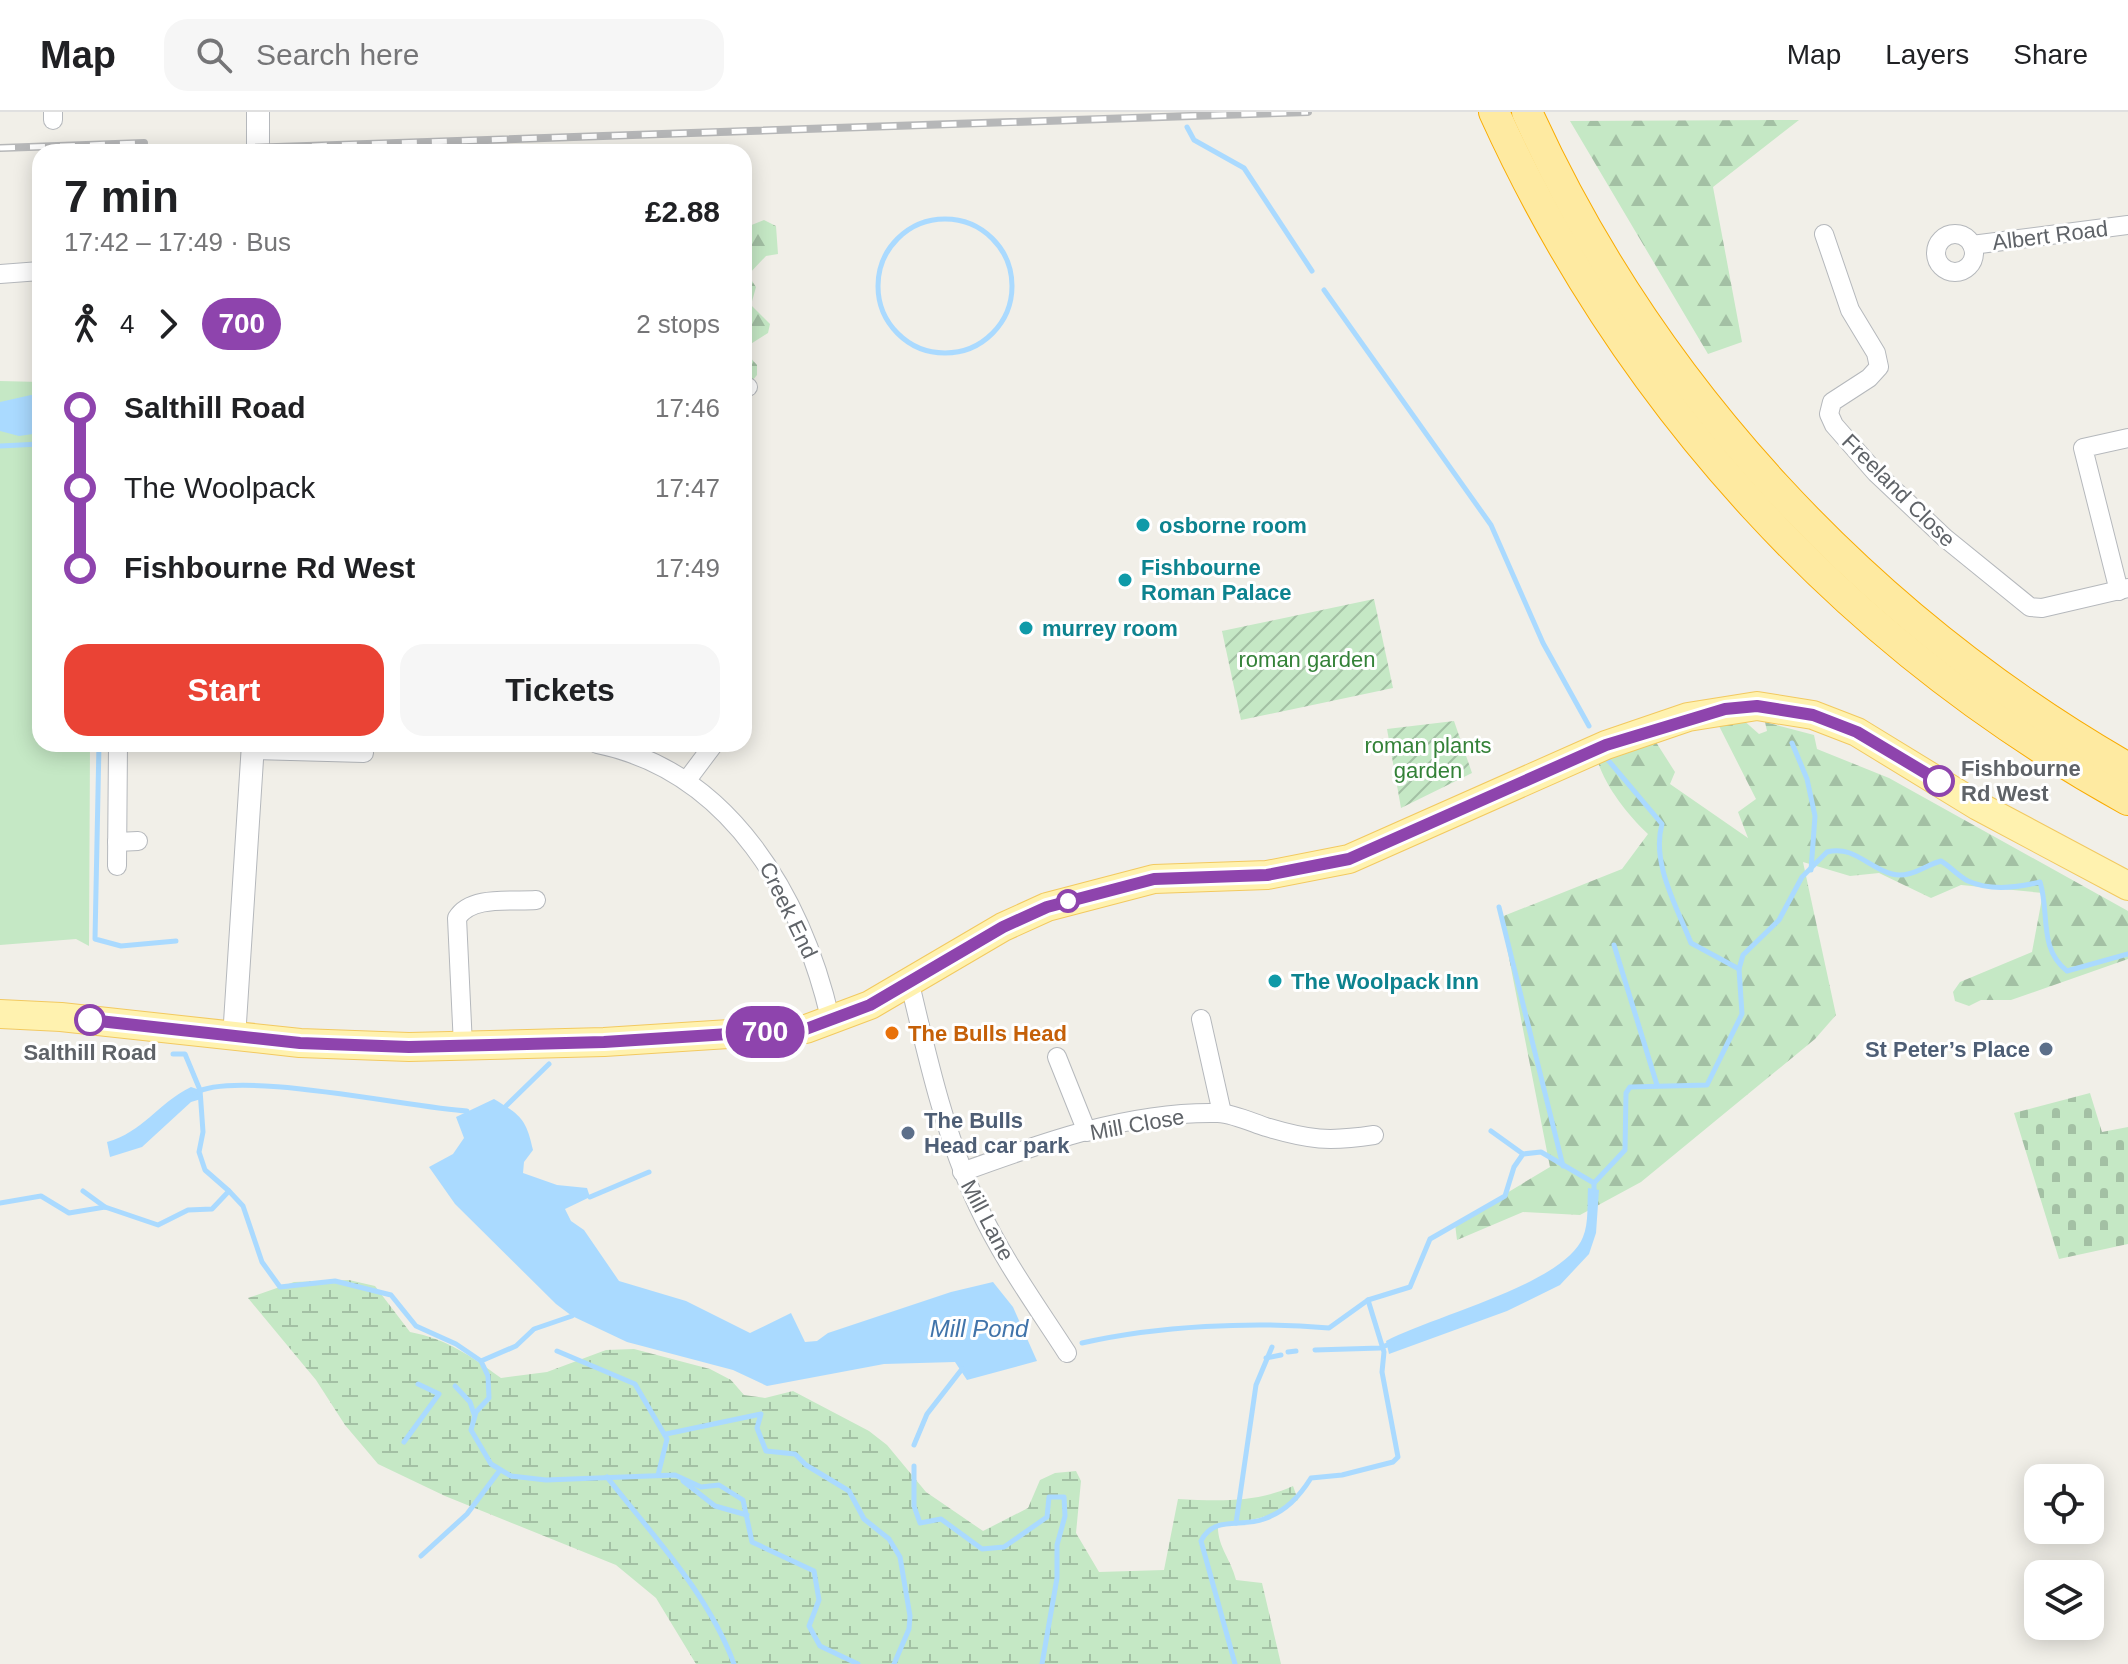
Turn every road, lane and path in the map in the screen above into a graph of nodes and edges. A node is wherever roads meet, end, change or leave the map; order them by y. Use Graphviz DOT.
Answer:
graph roads {
  1 [pos="258,112"];
  2 [pos="1494,112"];
  3 [pos="1524,130"];
  4 [pos="258,144"];
  5 [pos="2128,225"];
  6 [pos="1824,234"];
  7 [pos="1972,245"];
  8 [pos="32,272"];
  9 [pos="0,274"];
  10 [pos="2128,438"];
  11 [pos="2123,589"];
  12 [pos="118,752"];
  13 [pos="253,752"];
  14 [pos="346,752"];
  15 [pos="622,752"];
  16 [pos="708,752"];
  17 [pos="364,753"];
  18 [pos="2128,768"];
  19 [pos="687,780"];
  20 [pos="2128,800"];
  21 [pos="138,841"];
  22 [pos="117,842"];
  23 [pos="117,866"];
  24 [pos="2128,886"];
  25 [pos="536,900"];
  26 [pos="910,984"];
  27 [pos="0,1014"];
  28 [pos="1201,1019"];
  29 [pos="831,1022"];
  30 [pos="234,1038"];
  31 [pos="463,1046"];
  32 [pos="1057,1057"];
  33 [pos="1222,1113"];
  34 [pos="1087,1132"];
  35 [pos="1374,1135"];
  36 [pos="962,1172"];
  37 [pos="1067,1353"];
  1 -- 4 [label="street"];
  2 -- 3 [label="highway"];
  3 -- 18 [label="highway"];
  3 -- 20 [label="highway"];
  5 -- 7 [label="street, Albert Road"];
  6 -- 11 [label="street, Freeland Close"];
  8 -- 9 [label="street"];
  10 -- 11 [label="street"];
  12 -- 22 [label="street"];
  13 -- 30 [label="street"];
  14 -- 17 [label="street"];
  15 -- 19 [label="street, Creek End"];
  16 -- 19 [label="street"];
  19 -- 29 [label="street, Creek End"];
  21 -- 22 [label="street"];
  22 -- 23 [label="street"];
  24 -- 26 [label="main road"];
  25 -- 31 [label="street"];
  26 -- 29 [label="main road"];
  26 -- 36 [label="street, Mill Lane"];
  27 -- 30 [label="main road"];
  28 -- 33 [label="street"];
  29 -- 31 [label="main road"];
  30 -- 31 [label="main road"];
  32 -- 34 [label="street"];
  33 -- 34 [label="street, Mill Close"];
  33 -- 35 [label="street, Mill Close"];
  34 -- 36 [label="street, Mill Close"];
  36 -- 37 [label="street, Mill Lane"];
}
